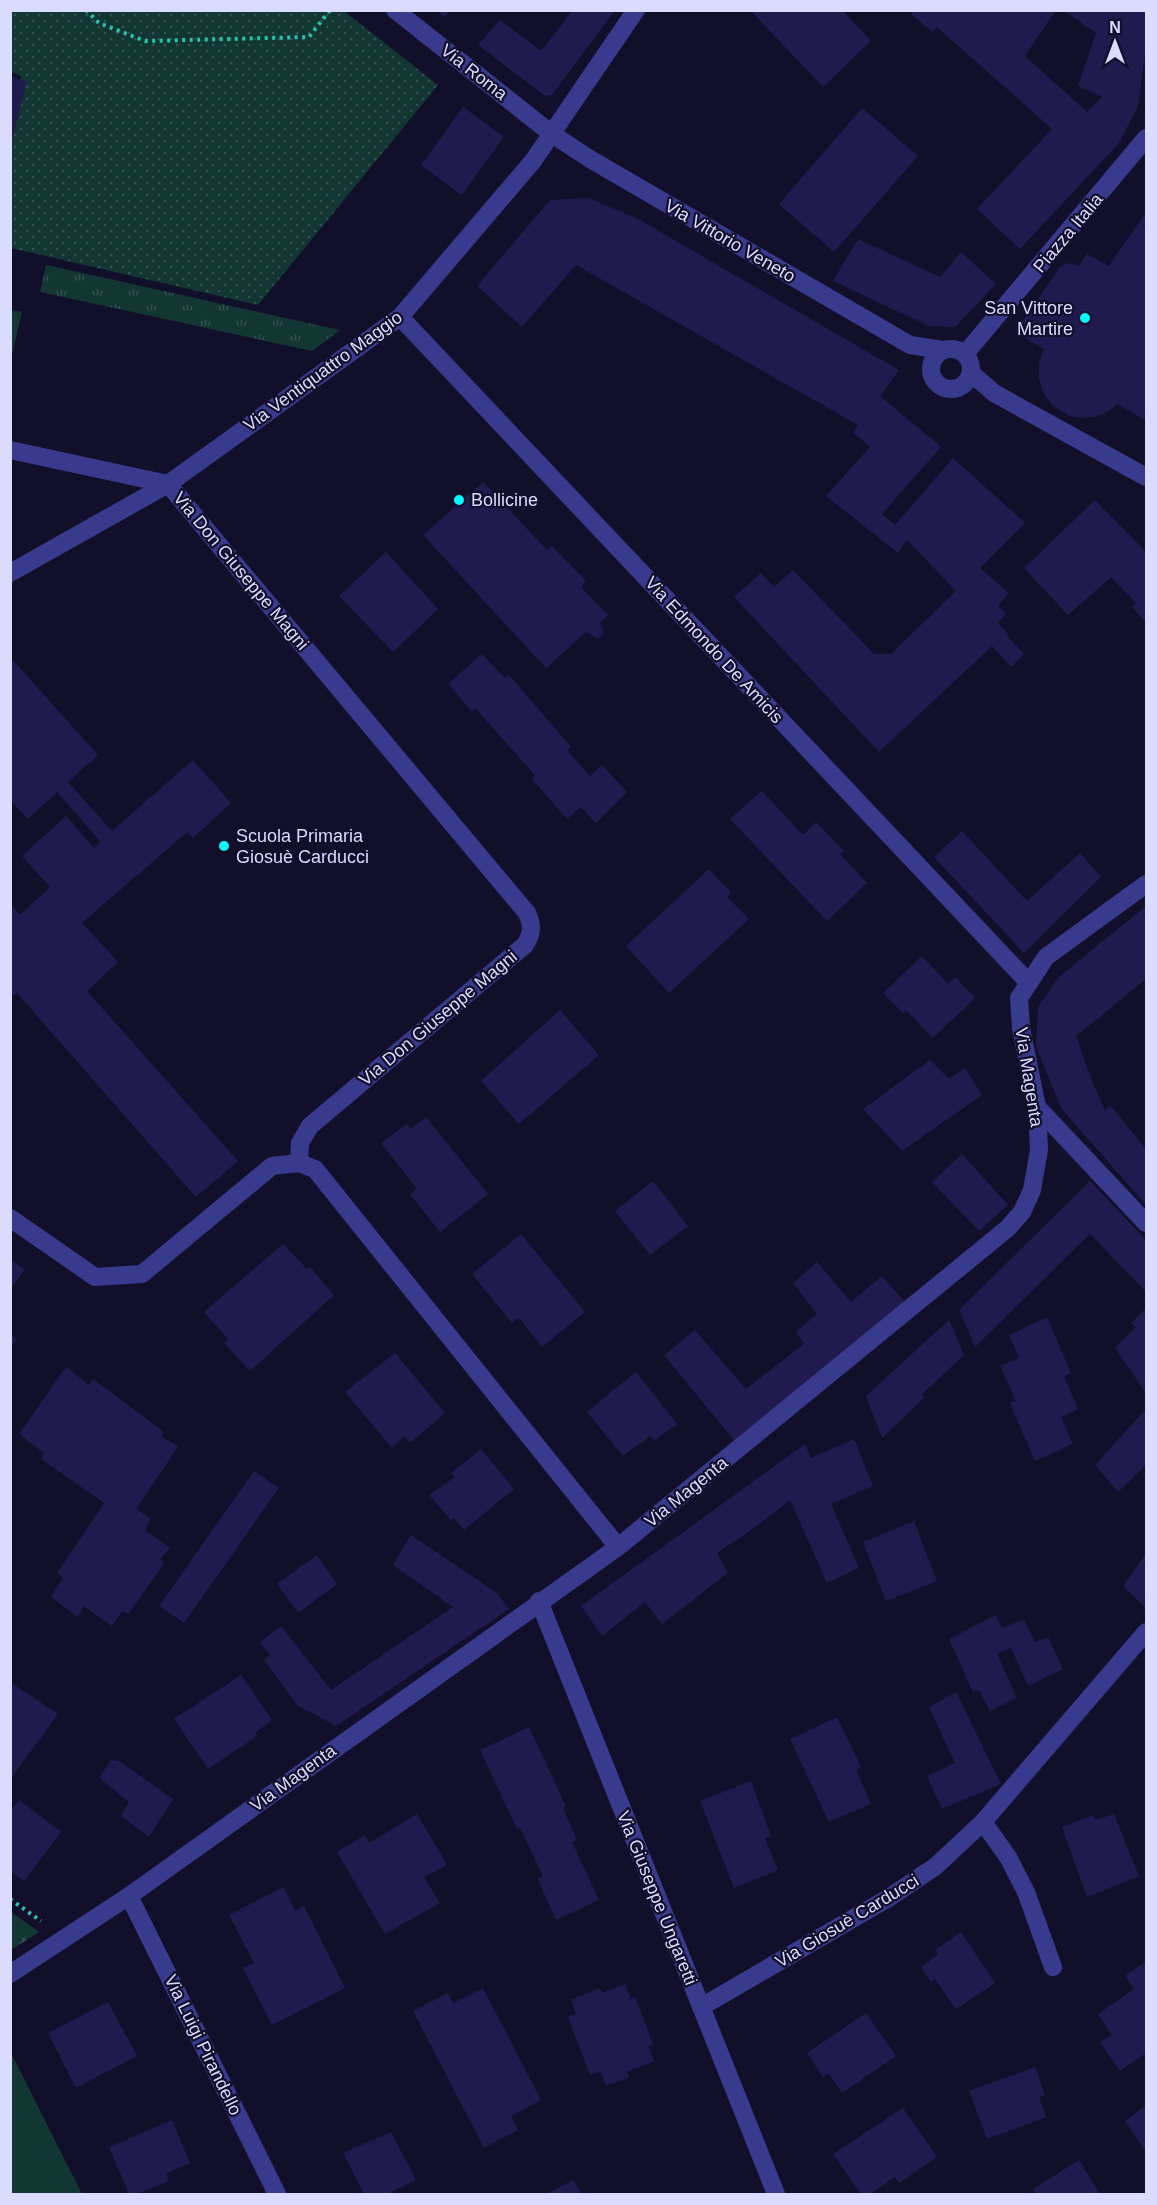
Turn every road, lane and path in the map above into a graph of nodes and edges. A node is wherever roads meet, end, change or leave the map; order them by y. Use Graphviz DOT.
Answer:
graph roads {
  1 [pos="86,10"];
  2 [pos="330,10"];
  3 [pos="396,10"];
  4 [pos="636,10"];
  5 [pos="552,134"];
  6 [pos="1146,138"];
  7 [pos="400,318"];
  8 [pos="910,345"];
  9 [pos="942,350"];
  10 [pos="965,354"];
  11 [pos="930,371"];
  12 [pos="971,373"];
  13 [pos="959,387"];
  14 [pos="994,393"];
  15 [pos="10,450"];
  16 [pos="1146,477"];
  17 [pos="168,484"];
  18 [pos="10,573"];
  19 [pos="1146,884"];
  20 [pos="1029,982"];
  21 [pos="1037,1107"];
  22 [pos="299,1163"];
  23 [pos="10,1218"];
  24 [pos="1146,1223"];
  25 [pos="618,1546"];
  26 [pos="539,1601"];
  27 [pos="1146,1632"];
  28 [pos="984,1822"];
  29 [pos="129,1896"];
  30 [pos="10,1899"];
  31 [pos="63,1938"];
  32 [pos="1053,1967"];
  33 [pos="10,1974"];
  34 [pos="701,2007"];
  35 [pos="277,2194"];
  36 [pos="776,2194"];
  1 -- 2 [label="path"];
  3 -- 5 [label="street, Via Roma"];
  4 -- 5 [label="street, Via Ventiquattro Maggio"];
  5 -- 7 [label="street, Via Ventiquattro Maggio"];
  5 -- 8 [label="street, Via Vittorio Veneto"];
  6 -- 10 [label="street, Piazza Italia"];
  7 -- 17 [label="street, Via Ventiquattro Maggio"];
  7 -- 20 [label="street, Via Edmondo De Amicis"];
  8 -- 9 [label="street, Via Vittorio Veneto"];
  8 -- 11 [label="street, Via Vittorio Veneto"];
  9 -- 10 [label="street"];
  9 -- 11 [label="street"];
  10 -- 12 [label="street"];
  11 -- 13 [label="street"];
  12 -- 13 [label="street"];
  12 -- 14 [label="street"];
  13 -- 14 [label="street"];
  14 -- 16 [label="street"];
  15 -- 17 [label="street"];
  17 -- 18 [label="street, Via Ventiquattro Maggio"];
  17 -- 22 [label="street, Via Don Giuseppe Magni"];
  19 -- 20 [label="street, Via Magenta"];
  20 -- 21 [label="street, Via Magenta"];
  21 -- 24 [label="street"];
  21 -- 25 [label="street, Via Magenta"];
  22 -- 23 [label="street"];
  22 -- 25 [label="street"];
  25 -- 26 [label="street, Via Magenta"];
  26 -- 29 [label="street, Via Magenta"];
  26 -- 34 [label="street, Via Giuseppe Ungaretti"];
  27 -- 28 [label="street, Via Giosuè Carducci"];
  28 -- 32 [label="street"];
  28 -- 34 [label="street, Via Giosuè Carducci"];
  29 -- 31 [label="street, Via Magenta"];
  29 -- 35 [label="street, Via Luigi Pirandello"];
  30 -- 31 [label="path"];
  31 -- 33 [label="street, Via Magenta"];
  34 -- 36 [label="street, Via Giuseppe Ungaretti"];
}
